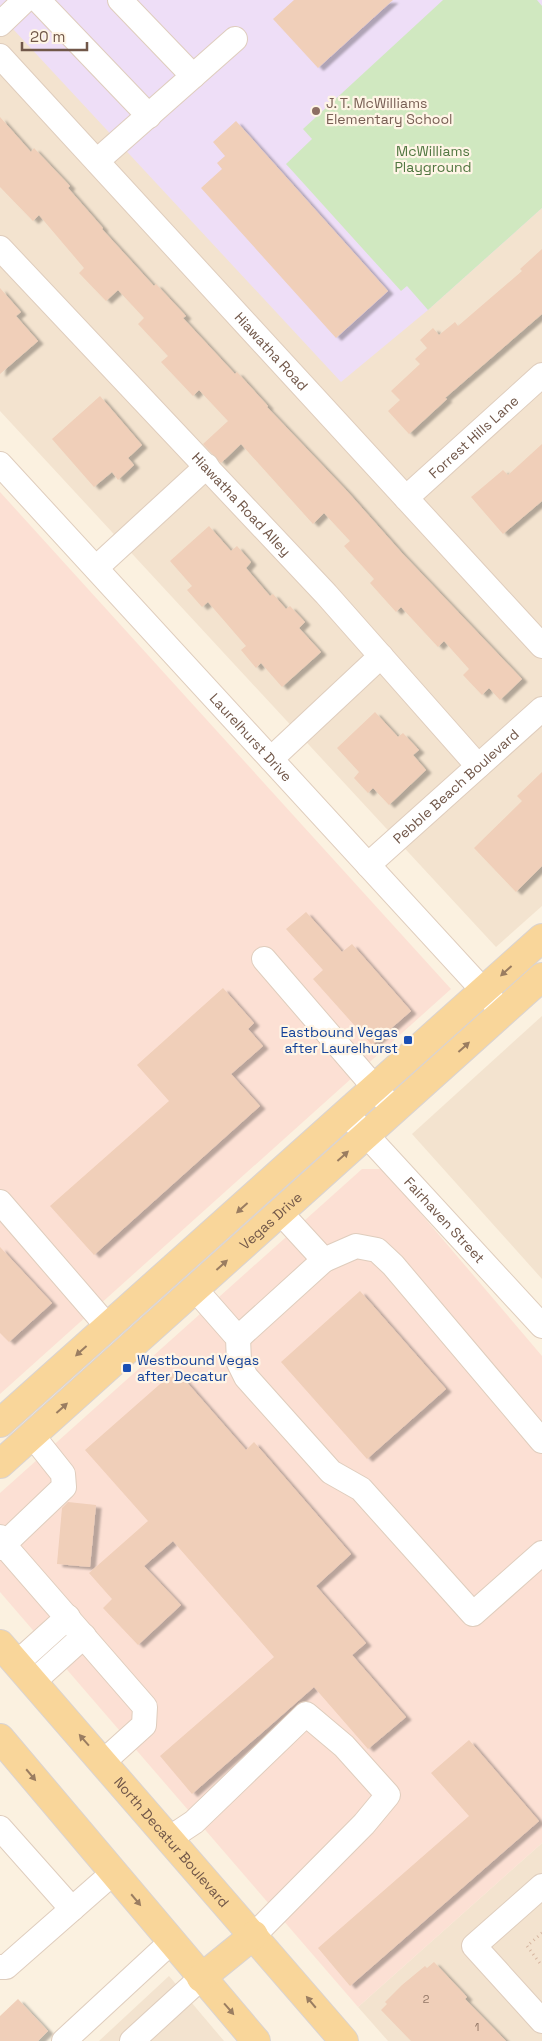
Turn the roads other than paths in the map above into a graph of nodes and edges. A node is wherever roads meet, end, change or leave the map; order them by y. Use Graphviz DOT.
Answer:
graph roads {
  1 [pos="24,0"];
  2 [pos="38,0"];
  3 [pos="120,0"];
  4 [pos="0,24"];
  5 [pos="235,39"];
  6 [pos="0,56"];
  7 [pos="193,76"];
  8 [pos="149,116"];
  9 [pos="97,161"];
  10 [pos="0,248"];
  11 [pos="542,375"];
  12 [pos="0,464"];
  13 [pos="208,466"];
  14 [pos="406,498"];
  15 [pos="96,568"];
  16 [pos="542,646"];
  17 [pos="381,656"];
  18 [pos="542,709"];
  19 [pos="270,758"];
  20 [pos="478,766"];
  21 [pos="368,865"];
  22 [pos="542,938"];
  23 [pos="264,959"];
  24 [pos="542,977"];
  25 [pos="484,990"];
  26 [pos="503,1012"];
  27 [pos="376,1088"];
  28 [pos="394,1110"];
  29 [pos="347,1114"];
  30 [pos="366,1135"];
  31 [pos="261,1191"];
  32 [pos="0,1202"];
  33 [pos="280,1212"];
  34 [pos="324,1260"];
  35 [pos="175,1268"];
  36 [pos="195,1289"];
  37 [pos="542,1326"];
  38 [pos="108,1327"];
  39 [pos="238,1338"];
  40 [pos="0,1423"];
  41 [pos="32,1435"];
  42 [pos="542,1441"];
  43 [pos="0,1464"];
  44 [pos="1,1543"];
  45 [pos="542,1553"];
  46 [pos="68,1617"];
  47 [pos="84,1636"];
  48 [pos="17,1663"];
  49 [pos="1,1742"];
  50 [pos="103,1762"];
  51 [pos="0,1828"];
  52 [pos="170,1838"];
  53 [pos="113,1873"];
  54 [pos="542,1886"];
  55 [pos="72,1909"];
  56 [pos="254,1935"];
  57 [pos="171,1942"];
  58 [pos="0,1967"];
  59 [pos="201,1978"];
  60 [pos="542,2021"];
  61 [pos="64,2041"];
  62 [pos="132,2041"];
  63 [pos="256,2041"];
  64 [pos="344,2041"];
  1 -- 4 [label="street"];
  2 -- 8 [label="street"];
  3 -- 7 [label="street"];
  5 -- 7 [label="street"];
  6 -- 9 [label="street, Hiawatha Road"];
  7 -- 8 [label="street"];
  8 -- 9 [label="street"];
  9 -- 14 [label="street, Hiawatha Road"];
  10 -- 13 [label="street, Hiawatha Road Alley"];
  11 -- 14 [label="street, Forrest Hills Lane"];
  12 -- 15 [label="street, Laurelhurst Drive"];
  13 -- 15 [label="street"];
  13 -- 17 [label="street, Hiawatha Road Alley"];
  14 -- 16 [label="street, Hiawatha Road"];
  15 -- 19 [label="street, Laurelhurst Drive"];
  17 -- 19 [label="street"];
  17 -- 20 [label="street, Hiawatha Road Alley"];
  18 -- 20 [label="street, Pebble Beach Boulevard"];
  19 -- 21 [label="street, Laurelhurst Drive"];
  20 -- 21 [label="street, Pebble Beach Boulevard"];
  21 -- 25 [label="street, Laurelhurst Drive"];
  22 -- 25 [label="main road, Vegas Drive, one-way"];
  23 -- 27 [label="street"];
  24 -- 26 [label="main road, Vegas Drive"];
  25 -- 26 [label="street, Laurelhurst Drive"];
  25 -- 27 [label="main road, Vegas Drive"];
  28 -- 26 [label="main road, Vegas Drive, one-way"];
  27 -- 28 [label="street"];
  27 -- 29 [label="main road, Vegas Drive"];
  28 -- 30 [label="main road, Vegas Drive"];
  29 -- 30 [label="street, Fairhaven Street"];
  29 -- 31 [label="main road, Vegas Drive"];
  33 -- 30 [label="main road, Vegas Drive, one-way"];
  30 -- 37 [label="street, Fairhaven Street"];
  31 -- 33 [label="main road"];
  31 -- 35 [label="main road, Vegas Drive, one-way"];
  32 -- 38 [label="street"];
  33 -- 34 [label="street"];
  36 -- 33 [label="main road, Vegas Drive, one-way"];
  34 -- 39 [label="street"];
  34 -- 42 [label="street"];
  35 -- 36 [label="main road"];
  35 -- 38 [label="main road, Vegas Drive"];
  36 -- 39 [label="street"];
  41 -- 36 [label="main road, Vegas Drive, one-way"];
  38 -- 40 [label="main road, Vegas Drive, one-way"];
  39 -- 45 [label="street"];
  41 -- 43 [label="main road, Vegas Drive"];
  41 -- 44 [label="street"];
  44 -- 46 [label="street"];
  46 -- 47 [label="street"];
  46 -- 48 [label="street"];
  47 -- 48 [label="street"];
  47 -- 50 [label="street"];
  50 -- 48 [label="main road, North Decatur Boulevard, one-way"];
  49 -- 53 [label="main road, one-way"];
  50 -- 52 [label="main road, North Decatur Boulevard"];
  51 -- 55 [label="street"];
  52 -- 56 [label="main road, North Decatur Boulevard"];
  52 -- 56 [label="street"];
  53 -- 55 [label="street"];
  53 -- 57 [label="main road, one-way"];
  54 -- 60 [label="street"];
  55 -- 58 [label="street"];
  56 -- 59 [label="main road"];
  64 -- 56 [label="main road, North Decatur Boulevard, one-way"];
  57 -- 59 [label="main road"];
  57 -- 61 [label="street"];
  59 -- 62 [label="street"];
  59 -- 63 [label="main road, one-way"];
}
